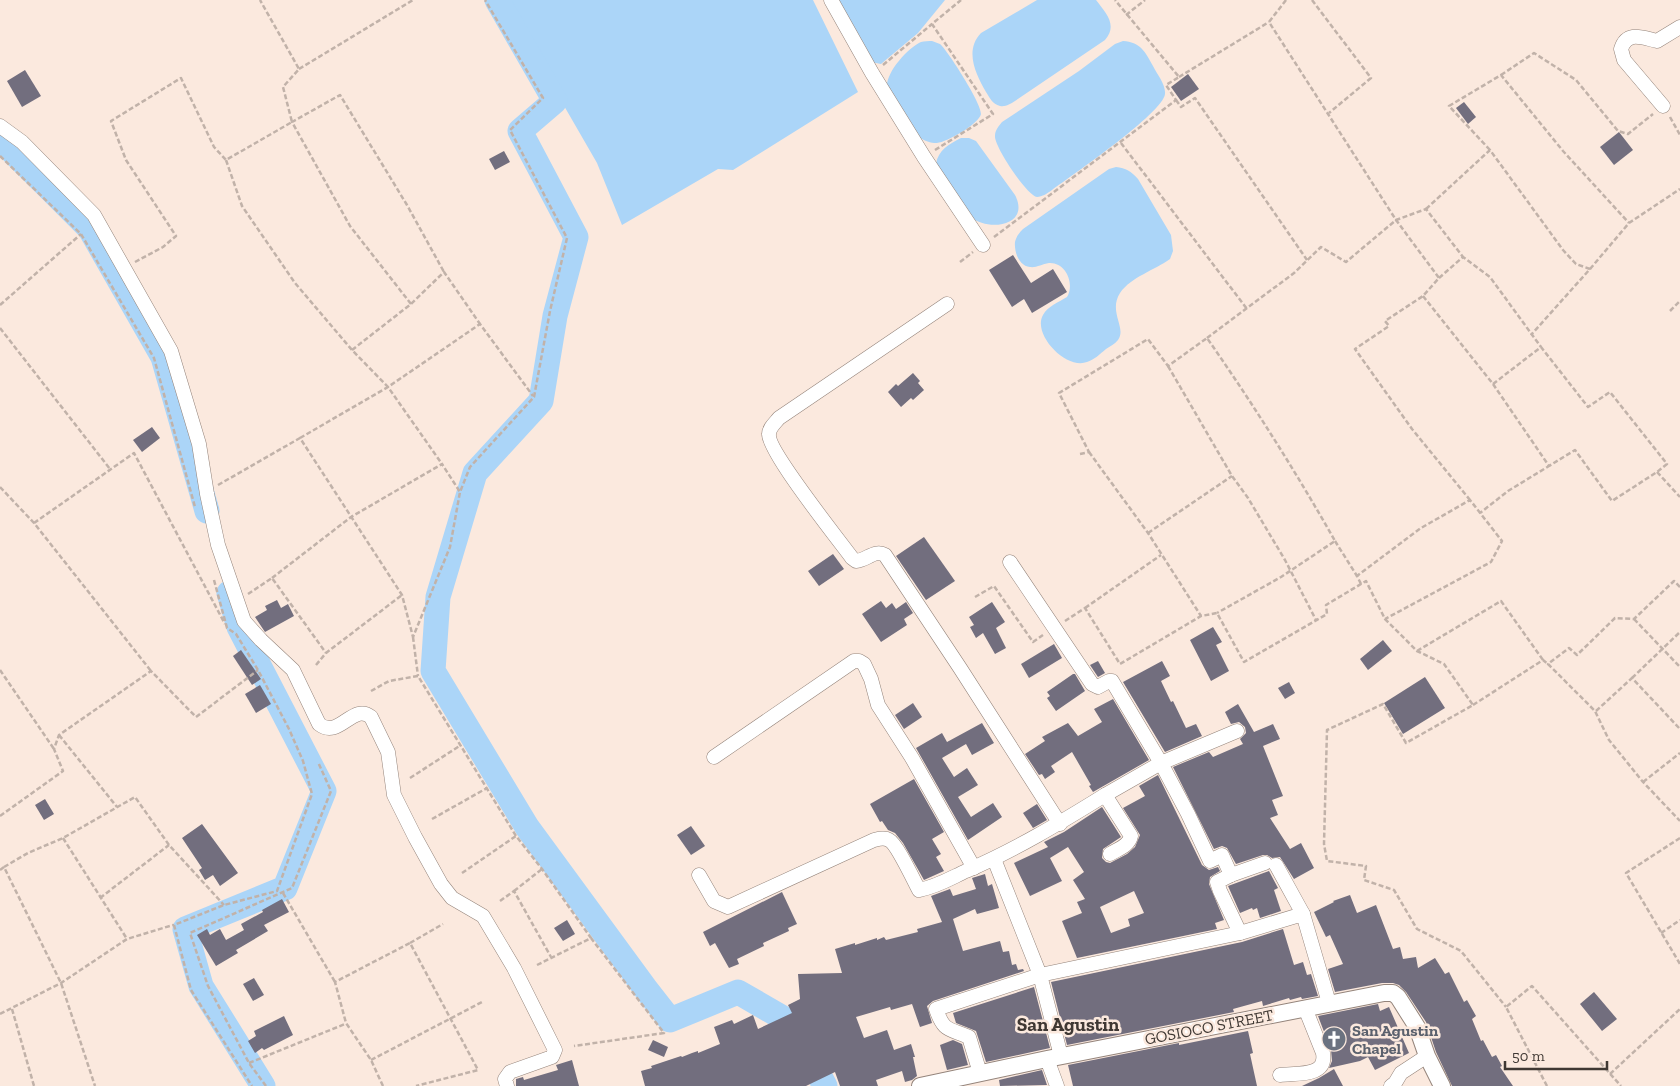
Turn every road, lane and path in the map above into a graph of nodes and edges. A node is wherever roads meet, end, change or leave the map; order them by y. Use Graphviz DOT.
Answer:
graph roads {
  1 [pos="260,0"];
  2 [pos="413,0"];
  3 [pos="485,0"];
  4 [pos="831,0"];
  5 [pos="961,0"];
  6 [pos="1115,0"];
  7 [pos="1145,0"];
  8 [pos="1286,0"];
  9 [pos="1312,0"];
  10 [pos="1126,15"];
  11 [pos="1269,22"];
  12 [pos="932,24"];
  13 [pos="1680,27"];
  14 [pos="299,69"];
  15 [pos="872,74"];
  16 [pos="1501,75"];
  17 [pos="1179,77"];
  18 [pos="1176,100"];
  19 [pos="1663,106"];
  20 [pos="1329,113"];
  21 [pos="292,122"];
  22 [pos="0,126"];
  23 [pos="1680,135"];
  24 [pos="1120,143"];
  25 [pos="1490,150"];
  26 [pos="0,156"];
  27 [pos="924,157"];
  28 [pos="226,160"];
  29 [pos="1680,188"];
  30 [pos="1426,209"];
  31 [pos="1396,220"];
  32 [pos="1628,223"];
  33 [pos="81,234"];
  34 [pos="984,245"];
  35 [pos="1463,257"];
  36 [pos="1307,260"];
  37 [pos="960,262"];
  38 [pos="133,263"];
  39 [pos="1590,268"];
  40 [pos="444,272"];
  41 [pos="1439,278"];
  42 [pos="1423,296"];
  43 [pos="1680,301"];
  44 [pos="411,304"];
  45 [pos="947,304"];
  46 [pos="0,305"];
  47 [pos="1247,310"];
  48 [pos="1670,312"];
  49 [pos="480,324"];
  50 [pos="0,328"];
  51 [pos="1531,335"];
  52 [pos="1208,338"];
  53 [pos="1541,347"];
  54 [pos="352,350"];
  55 [pos="1168,366"];
  56 [pos="1493,384"];
  57 [pos="388,387"];
  58 [pos="534,397"];
  59 [pos="300,438"];
  60 [pos="1089,452"];
  61 [pos="1080,454"];
  62 [pos="442,464"];
  63 [pos="1549,466"];
  64 [pos="110,470"];
  65 [pos="1657,472"];
  66 [pos="1232,476"];
  67 [pos="0,487"];
  68 [pos="213,488"];
  69 [pos="460,492"];
  70 [pos="1680,497"];
  71 [pos="1470,500"];
  72 [pos="196,512"];
  73 [pos="1480,513"];
  74 [pos="351,517"];
  75 [pos="34,523"];
  76 [pos="1148,533"];
  77 [pos="1335,541"];
  78 [pos="1161,555"];
  79 [pos="1010,562"];
  80 [pos="1290,571"];
  81 [pos="1357,576"];
  82 [pos="272,578"];
  83 [pos="214,580"];
  84 [pos="1361,584"];
  85 [pos="1680,587"];
  86 [pos="402,595"];
  87 [pos="244,597"];
  88 [pos="975,597"];
  89 [pos="1085,608"];
  90 [pos="1217,613"];
  91 [pos="1201,616"];
  92 [pos="1385,619"];
  93 [pos="1634,619"];
  94 [pos="1316,620"];
  95 [pos="227,628"];
  96 [pos="1054,628"];
  97 [pos="1680,632"];
  98 [pos="413,637"];
  99 [pos="1663,649"];
  100 [pos="1417,652"];
  101 [pos="326,653"];
  102 [pos="1543,660"];
  103 [pos="1548,664"];
  104 [pos="316,665"];
  105 [pos="1680,666"];
  106 [pos="0,670"];
  107 [pos="258,670"];
  108 [pos="151,671"];
  109 [pos="418,676"];
  110 [pos="1632,678"];
  111 [pos="370,691"];
  112 [pos="1473,705"];
  113 [pos="1595,711"];
  114 [pos="1680,729"];
  115 [pos="1237,732"];
  116 [pos="59,735"];
  117 [pos="461,745"];
  118 [pos="54,749"];
  119 [pos="1680,753"];
  120 [pos="714,758"];
  121 [pos="318,762"];
  122 [pos="1161,763"];
  123 [pos="410,778"];
  124 [pos="1643,782"];
  125 [pos="487,788"];
  126 [pos="1106,795"];
  127 [pos="117,807"];
  128 [pos="0,816"];
  129 [pos="432,819"];
  130 [pos="1680,821"];
  131 [pos="1060,824"];
  132 [pos="516,836"];
  133 [pos="63,838"];
  134 [pos="1680,838"];
  135 [pos="169,845"];
  136 [pos="1110,854"];
  137 [pos="994,859"];
  138 [pos="4,867"];
  139 [pos="974,868"];
  140 [pos="542,869"];
  141 [pos="0,870"];
  142 [pos="462,873"];
  143 [pos="699,875"];
  144 [pos="1231,875"];
  145 [pos="514,891"];
  146 [pos="283,893"];
  147 [pos="100,898"];
  148 [pos="500,900"];
  149 [pos="224,905"];
  150 [pos="1303,914"];
  151 [pos="1680,920"];
  152 [pos="443,924"];
  153 [pos="174,925"];
  154 [pos="1240,932"];
  155 [pos="1661,933"];
  156 [pos="591,938"];
  157 [pos="127,939"];
  158 [pos="410,943"];
  159 [pos="552,957"];
  160 [pos="1680,964"];
  161 [pos="537,965"];
  162 [pos="1040,976"];
  163 [pos="335,982"];
  164 [pos="61,983"];
  165 [pos="484,1001"];
  166 [pos="1329,1003"];
  167 [pos="1506,1007"];
  168 [pos="1305,1008"];
  169 [pos="12,1009"];
  170 [pos="1680,1009"];
  171 [pos="0,1014"];
  172 [pos="449,1018"];
  173 [pos="346,1023"];
  174 [pos="574,1046"];
  175 [pos="1427,1056"];
  176 [pos="1054,1057"];
  177 [pos="371,1060"];
  178 [pos="250,1063"];
  179 [pos="980,1073"];
  180 [pos="1610,1074"];
  181 [pos="1280,1075"];
  182 [pos="34,1086"];
  183 [pos="95,1086"];
  184 [pos="252,1086"];
  185 [pos="266,1086"];
  186 [pos="383,1086"];
  187 [pos="416,1086"];
  188 [pos="507,1086"];
  189 [pos="920,1086"];
  190 [pos="1057,1086"];
  191 [pos="1391,1086"];
  192 [pos="1442,1086"];
  193 [pos="1547,1086"];
  194 [pos="1621,1086"];
  1 -- 14 [label="path"];
  2 -- 14 [label="path"];
  3 -- 58 [label="path"];
  4 -- 15 [label="street"];
  5 -- 12 [label="path"];
  6 -- 10 [label="path"];
  7 -- 10 [label="path"];
  8 -- 11 [label="path"];
  9 -- 20 [label="path"];
  10 -- 17 [label="path"];
  11 -- 17 [label="path"];
  11 -- 20 [label="path"];
  12 -- 15 [label="path"];
  12 -- 27 [label="path"];
  13 -- 19 [label="street"];
  14 -- 21 [label="path"];
  15 -- 27 [label="street"];
  16 -- 19 [label="path"];
  16 -- 25 [label="path"];
  16 -- 32 [label="path"];
  17 -- 18 [label="path"];
  18 -- 24 [label="path"];
  18 -- 36 [label="path"];
  19 -- 23 [label="path"];
  20 -- 31 [label="path"];
  21 -- 28 [label="path"];
  21 -- 40 [label="path"];
  21 -- 44 [label="path"];
  22 -- 188 [label="street"];
  24 -- 34 [label="path"];
  24 -- 47 [label="path"];
  25 -- 30 [label="path"];
  25 -- 39 [label="path"];
  26 -- 33 [label="path"];
  27 -- 34 [label="street"];
  28 -- 38 [label="path"];
  28 -- 54 [label="path"];
  29 -- 32 [label="path"];
  30 -- 31 [label="path"];
  30 -- 35 [label="path"];
  31 -- 36 [label="path"];
  31 -- 41 [label="path"];
  32 -- 39 [label="path"];
  33 -- 46 [label="path"];
  33 -- 72 [label="path"];
  34 -- 37 [label="path"];
  35 -- 41 [label="path"];
  35 -- 51 [label="path"];
  36 -- 47 [label="path"];
  39 -- 51 [label="path"];
  40 -- 44 [label="path"];
  40 -- 49 [label="path"];
  41 -- 42 [label="path"];
  42 -- 56 [label="path"];
  42 -- 71 [label="path"];
  43 -- 48 [label="path"];
  44 -- 54 [label="path"];
  45 -- 131 [label="street"];
  47 -- 52 [label="path"];
  49 -- 57 [label="path"];
  49 -- 58 [label="path"];
  50 -- 64 [label="path"];
  51 -- 53 [label="path"];
  52 -- 55 [label="path"];
  52 -- 77 [label="path"];
  53 -- 56 [label="path"];
  53 -- 65 [label="path"];
  54 -- 57 [label="path"];
  55 -- 60 [label="path"];
  55 -- 66 [label="path"];
  56 -- 63 [label="path"];
  57 -- 59 [label="path"];
  57 -- 62 [label="path"];
  58 -- 69 [label="path"];
  59 -- 68 [label="path"];
  59 -- 74 [label="path"];
  60 -- 61 [label="path"];
  60 -- 76 [label="path"];
  62 -- 69 [label="path"];
  62 -- 74 [label="path"];
  63 -- 65 [label="path"];
  63 -- 73 [label="path"];
  64 -- 75 [label="path"];
  64 -- 95 [label="path"];
  65 -- 70 [label="path"];
  66 -- 76 [label="path"];
  66 -- 80 [label="path"];
  67 -- 75 [label="path"];
  69 -- 98 [label="path"];
  71 -- 73 [label="path"];
  71 -- 81 [label="path"];
  73 -- 92 [label="path"];
  74 -- 82 [label="path"];
  74 -- 86 [label="path"];
  75 -- 108 [label="path"];
  76 -- 78 [label="path"];
  77 -- 80 [label="path"];
  77 -- 81 [label="path"];
  78 -- 89 [label="path"];
  78 -- 91 [label="path"];
  79 -- 96 [label="street"];
  80 -- 90 [label="path"];
  80 -- 94 [label="path"];
  81 -- 84 [label="path"];
  82 -- 87 [label="path"];
  82 -- 101 [label="path"];
  83 -- 95 [label="path"];
  84 -- 92 [label="path"];
  84 -- 94 [label="path"];
  85 -- 93 [label="path"];
  86 -- 98 [label="path"];
  86 -- 101 [label="path"];
  88 -- 96 [label="path"];
  89 -- 91 [label="path"];
  89 -- 96 [label="path"];
  90 -- 91 [label="path"];
  90 -- 94 [label="path"];
  92 -- 100 [label="path"];
  93 -- 99 [label="path"];
  93 -- 103 [label="path"];
  95 -- 107 [label="path"];
  96 -- 122 [label="street"];
  97 -- 99 [label="path"];
  98 -- 109 [label="path"];
  99 -- 105 [label="path"];
  99 -- 110 [label="path"];
  100 -- 102 [label="path"];
  100 -- 112 [label="path"];
  101 -- 104 [label="path"];
  102 -- 103 [label="path"];
  102 -- 112 [label="path"];
  103 -- 113 [label="path"];
  106 -- 118 [label="path"];
  107 -- 108 [label="path"];
  107 -- 149 [label="path"];
  108 -- 116 [label="path"];
  109 -- 111 [label="path"];
  109 -- 117 [label="path"];
  110 -- 113 [label="path"];
  110 -- 114 [label="path"];
  112 -- 167 [label="path"];
  113 -- 124 [label="path"];
  115 -- 122 [label="street"];
  116 -- 118 [label="path"];
  116 -- 127 [label="path"];
  117 -- 123 [label="path"];
  117 -- 125 [label="path"];
  118 -- 128 [label="path"];
  119 -- 124 [label="path"];
  120 -- 139 [label="street"];
  121 -- 146 [label="path"];
  122 -- 126 [label="street"];
  122 -- 144 [label="street"];
  124 -- 130 [label="path"];
  125 -- 129 [label="path"];
  125 -- 132 [label="path"];
  126 -- 131 [label="street"];
  126 -- 136 [label="street"];
  127 -- 133 [label="path"];
  127 -- 135 [label="path"];
  131 -- 137 [label="street"];
  132 -- 140 [label="path"];
  132 -- 142 [label="path"];
  133 -- 138 [label="path"];
  133 -- 147 [label="path"];
  134 -- 155 [label="path"];
  135 -- 147 [label="path"];
  135 -- 149 [label="path"];
  137 -- 139 [label="street"];
  137 -- 162 [label="street"];
  138 -- 141 [label="path"];
  138 -- 164 [label="path"];
  139 -- 143 [label="street"];
  140 -- 145 [label="path"];
  140 -- 156 [label="path"];
  144 -- 150 [label="street"];
  144 -- 154 [label="street"];
  145 -- 148 [label="path"];
  145 -- 159 [label="path"];
  146 -- 163 [label="path"];
  146 -- 178 [label="path"];
  147 -- 157 [label="path"];
  149 -- 153 [label="path"];
  150 -- 154 [label="street"];
  150 -- 166 [label="street"];
  151 -- 155 [label="path"];
  152 -- 158 [label="path"];
  153 -- 157 [label="path"];
  153 -- 184 [label="path"];
  154 -- 162 [label="street"];
  155 -- 160 [label="path"];
  156 -- 159 [label="path"];
  156 -- 174 [label="path"];
  157 -- 164 [label="path"];
  158 -- 163 [label="path"];
  158 -- 172 [label="path"];
  159 -- 161 [label="path"];
  162 -- 176 [label="street"];
  162 -- 179 [label="street"];
  163 -- 173 [label="path"];
  164 -- 169 [label="path"];
  164 -- 183 [label="path"];
  165 -- 172 [label="path"];
  166 -- 168 [label="street, GOSIOCO STREET"];
  166 -- 175 [label="street, GOSIOCO STREET"];
  167 -- 180 [label="path"];
  167 -- 193 [label="path"];
  168 -- 176 [label="street, GOSIOCO STREET"];
  168 -- 181 [label="street"];
  169 -- 171 [label="path"];
  169 -- 182 [label="path"];
  170 -- 180 [label="path"];
  172 -- 177 [label="path"];
  172 -- 187 [label="path"];
  173 -- 177 [label="path"];
  173 -- 178 [label="path"];
  175 -- 191 [label="street"];
  175 -- 192 [label="street, GOSIOCO STREET"];
  176 -- 179 [label="street, GOSIOCO STREET"];
  176 -- 190 [label="street"];
  177 -- 186 [label="path"];
  178 -- 185 [label="path"];
  179 -- 189 [label="street, GOSIOCO STREET"];
  180 -- 194 [label="path"];
}
